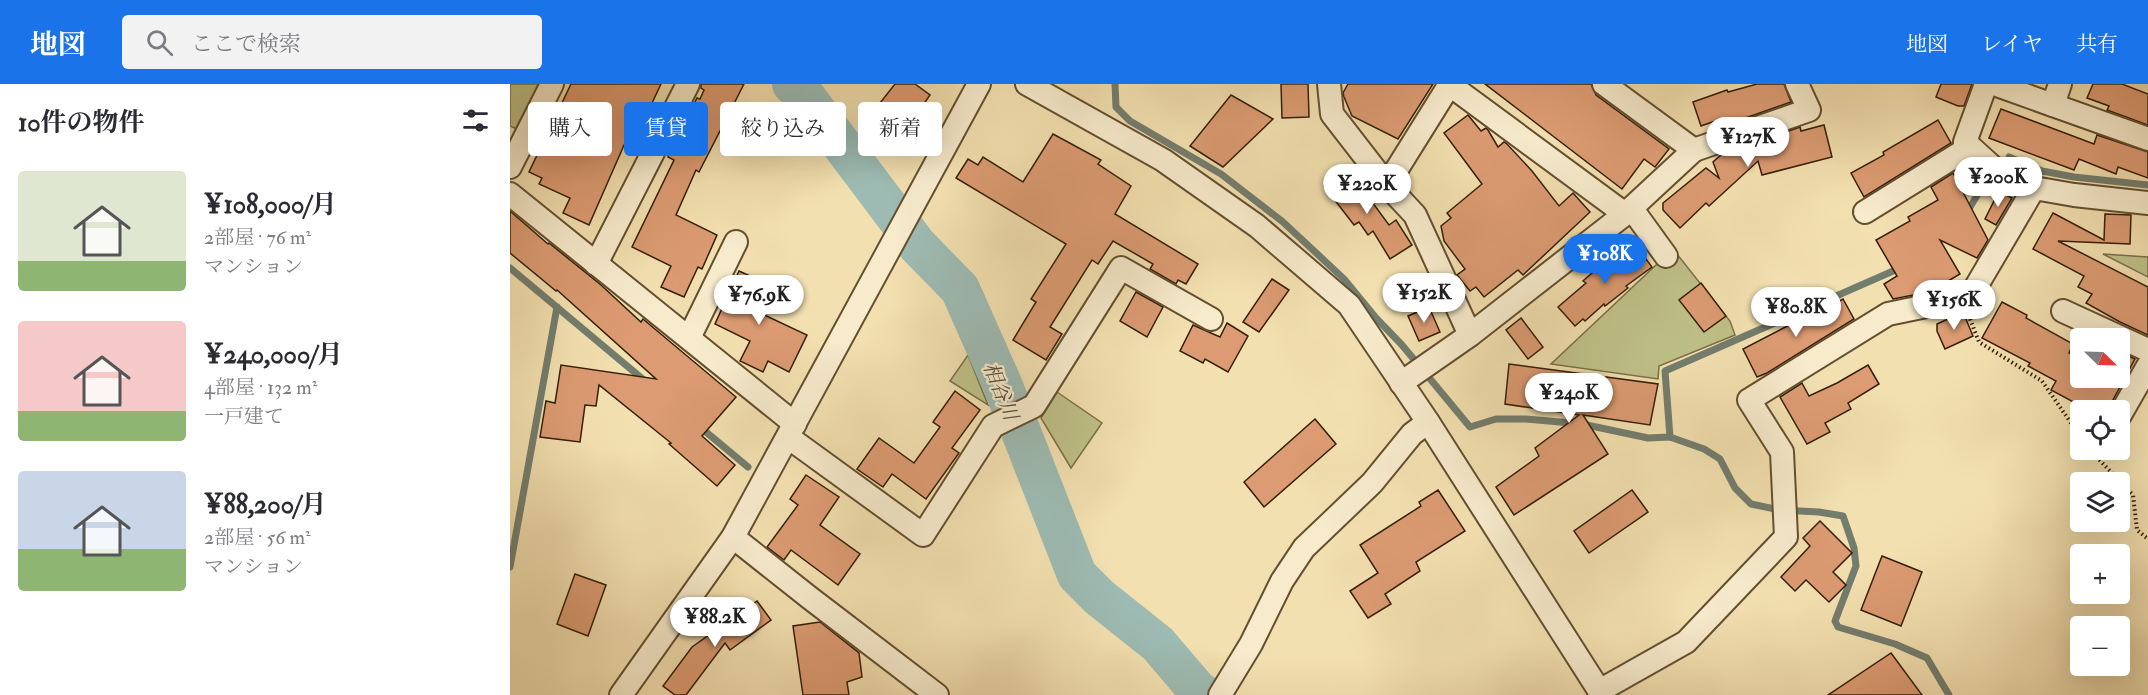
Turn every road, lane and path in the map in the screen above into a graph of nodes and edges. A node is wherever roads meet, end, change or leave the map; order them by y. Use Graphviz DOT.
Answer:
graph roads {
  1 [pos="552,84"];
  2 [pos="688,84"];
  3 [pos="979,84"];
  4 [pos="1027,84"];
  5 [pos="1329,84"];
  6 [pos="1450,84"];
  7 [pos="1604,84"];
  8 [pos="1797,84"];
  9 [pos="1986,84"];
  10 [pos="1994,84"];
  11 [pos="2056,94"];
  12 [pos="2148,139"];
  13 [pos="1970,147"];
  14 [pos="1694,150"];
  15 [pos="510,167"];
  16 [pos="1387,185"];
  17 [pos="2034,188"];
  18 [pos="510,194"];
  19 [pos="2148,202"];
  20 [pos="1628,212"];
  21 [pos="1865,212"];
  22 [pos="736,242"];
  23 [pos="1666,256"];
  24 [pos="596,264"];
  25 [pos="1961,299"];
  26 [pos="2064,311"];
  27 [pos="1211,320"];
  28 [pos="1470,335"];
  29 [pos="689,338"];
  30 [pos="2148,350"];
  31 [pos="2148,366"];
  32 [pos="1401,383"];
  33 [pos="2129,400"];
  34 [pos="1428,422"];
  35 [pos="2070,422"];
  36 [pos="792,431"];
  37 [pos="2100,460"];
  38 [pos="733,537"];
  39 [pos="2148,539"];
  40 [pos="1229,692"];
  41 [pos="1601,693"];
  42 [pos="621,695"];
  43 [pos="937,695"];
  1 -- 15 [label="street"];
  2 -- 24 [label="street"];
  3 -- 36 [label="street"];
  4 -- 32 [label="street"];
  5 -- 16 [label="street"];
  6 -- 16 [label="street"];
  6 -- 20 [label="street"];
  7 -- 14 [label="street"];
  8 -- 14 [label="street"];
  9 -- 13 [label="street"];
  10 -- 11 [label="street"];
  11 -- 12 [label="street"];
  13 -- 17 [label="street"];
  13 -- 21 [label="street"];
  14 -- 20 [label="street"];
  16 -- 28 [label="street"];
  17 -- 19 [label="street"];
  17 -- 25 [label="street"];
  18 -- 24 [label="street"];
  20 -- 23 [label="street"];
  20 -- 28 [label="street"];
  22 -- 29 [label="street"];
  24 -- 29 [label="street"];
  25 -- 35 [label="path"];
  25 -- 41 [label="street"];
  26 -- 30 [label="street"];
  27 -- 36 [label="street"];
  28 -- 32 [label="street"];
  29 -- 36 [label="street"];
  31 -- 33 [label="street"];
  32 -- 34 [label="street"];
  34 -- 40 [label="street"];
  34 -- 41 [label="street"];
  36 -- 38 [label="street"];
  37 -- 39 [label="path"];
  38 -- 42 [label="street"];
  38 -- 43 [label="street"];
}
